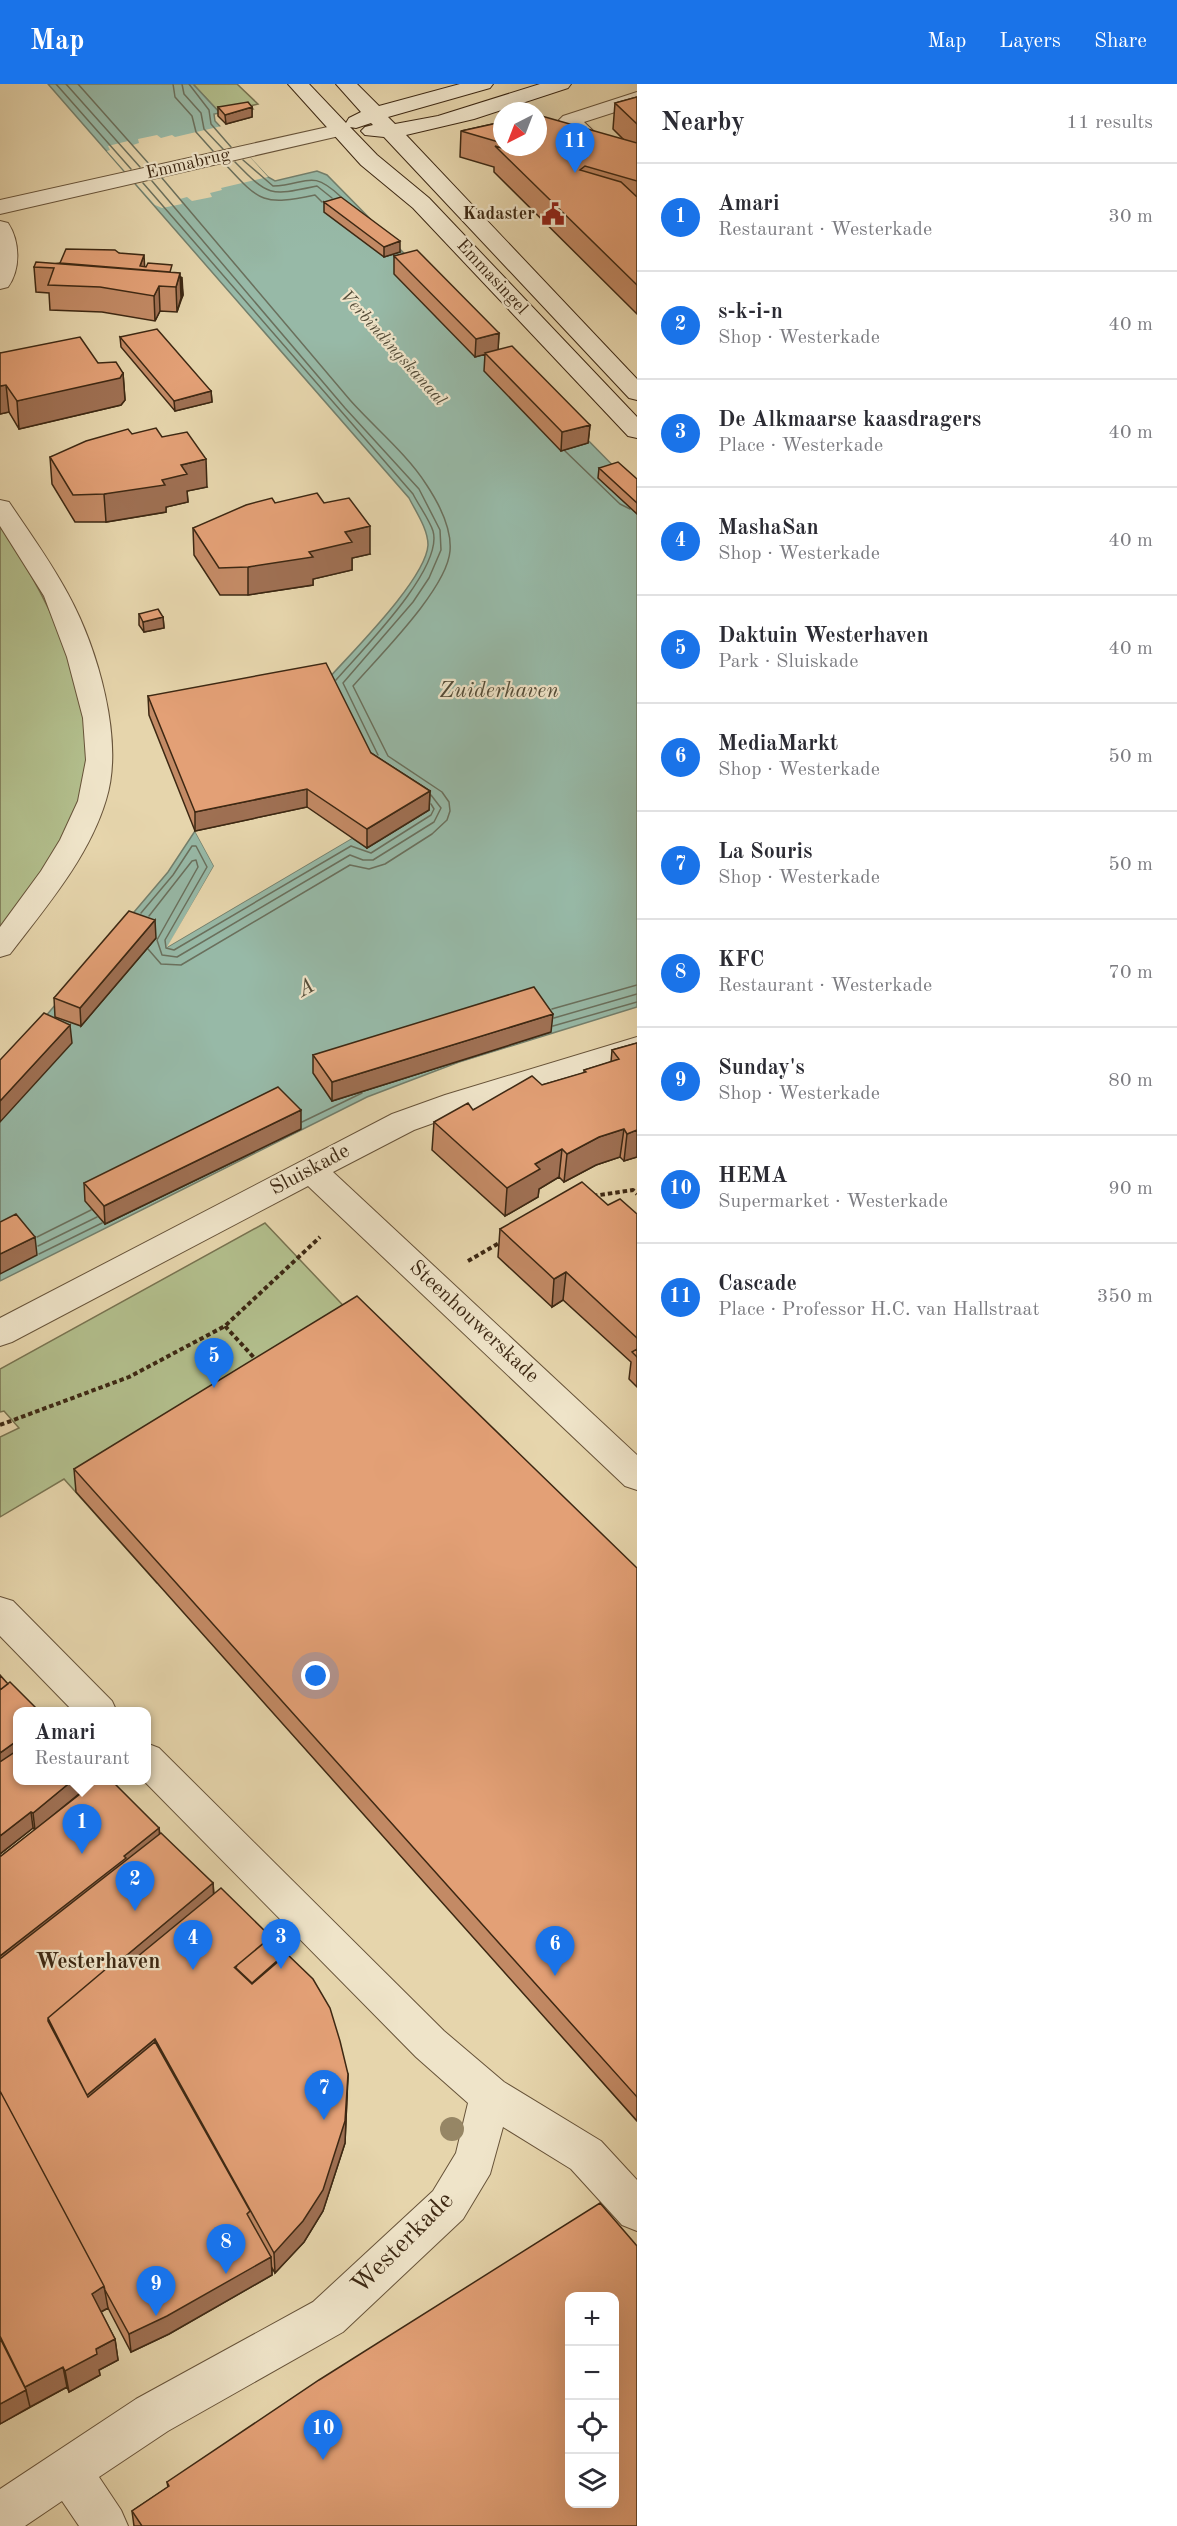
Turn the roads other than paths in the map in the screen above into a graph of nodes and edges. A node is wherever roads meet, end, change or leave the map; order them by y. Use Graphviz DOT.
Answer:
graph roads {
  1 [pos="298,84"];
  2 [pos="346,84"];
  3 [pos="483,84"];
  4 [pos="561,84"];
  5 [pos="637,98"];
  6 [pos="374,114"];
  7 [pos="341,130"];
  8 [pos="391,132"];
  9 [pos="613,163"];
  10 [pos="0,207"];
  11 [pos="0,228"];
  12 [pos="0,282"];
  13 [pos="637,393"];
  14 [pos="637,431"];
  15 [pos="0,507"];
  16 [pos="0,947"];
  17 [pos="637,1048"];
  18 [pos="311,1170"];
  19 [pos="0,1333"];
  20 [pos="637,1476"];
  21 [pos="0,1612"];
  22 [pos="94,1707"];
  23 [pos="151,1763"];
  24 [pos="490,2096"];
  25 [pos="637,2211"];
  26 [pos="69,2471"];
  27 [pos="0,2516"];
  28 [pos="105,2526"];
  1 -- 7 [label="street, Emmasingel"];
  2 -- 6 [label="street, Emmasingel"];
  3 -- 6 [label="street, Emmabrug"];
  4 -- 8 [label="street"];
  5 -- 9 [label="street"];
  6 -- 7 [label="street, Emmabrug"];
  6 -- 8 [label="street, Emmasingel"];
  7 -- 8 [label="street"];
  7 -- 10 [label="street, Emmabrug"];
  7 -- 14 [label="street, Emmasingel"];
  8 -- 13 [label="street, Emmasingel"];
  11 -- 12 [label="street"];
  15 -- 16 [label="street"];
  17 -- 18 [label="street, Sluiskade"];
  18 -- 19 [label="street, Sluiskade"];
  18 -- 20 [label="street, Steenhouwerskade"];
  21 -- 22 [label="street"];
  23 -- 24 [label="street"];
  24 -- 25 [label="street"];
  24 -- 26 [label="street, Westerkade"];
  26 -- 27 [label="street, Westerkade"];
  26 -- 28 [label="street"];
}
